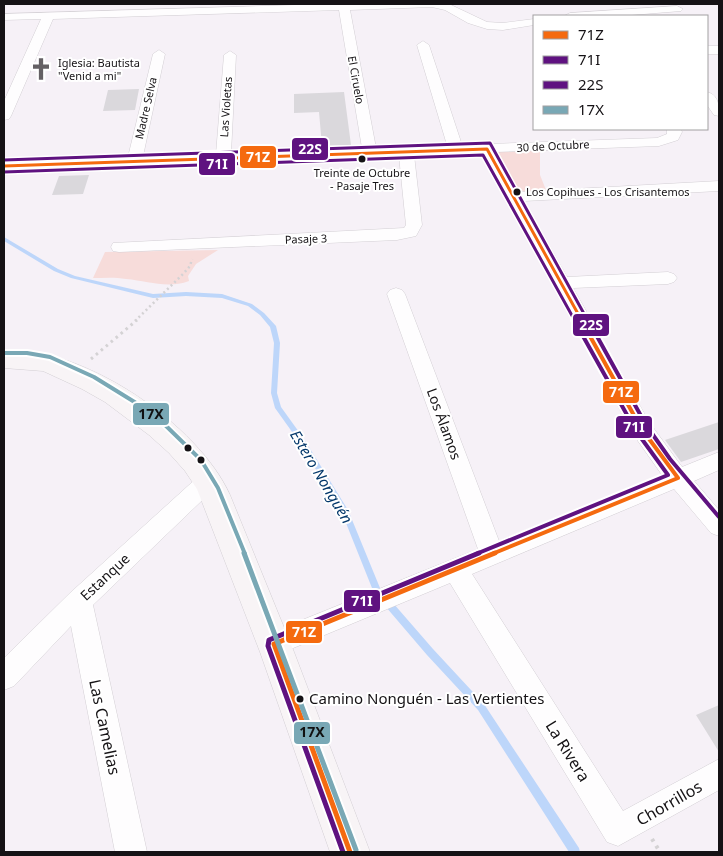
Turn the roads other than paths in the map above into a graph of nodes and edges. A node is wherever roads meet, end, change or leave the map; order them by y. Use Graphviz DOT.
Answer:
graph roads {
  1 [pos="344,7"];
  2 [pos="101,9"];
  3 [pos="677,9"];
  4 [pos="577,12"];
  5 [pos="49,15"];
  6 [pos="4,17"];
  7 [pos="533,22"];
  8 [pos="423,45"];
  9 [pos="158,54"];
  10 [pos="230,55"];
  11 [pos="708,97"];
  12 [pos="719,112"];
  13 [pos="4,116"];
  14 [pos="595,130"];
  15 [pos="674,130"];
  16 [pos="602,144"];
  17 [pos="488,149"];
  18 [pos="456,150"];
  19 [pos="406,152"];
  20 [pos="370,153"];
  21 [pos="223,158"];
  22 [pos="134,162"];
  23 [pos="4,166"];
  24 [pos="719,186"];
  25 [pos="513,197"];
  26 [pos="119,247"];
  27 [pos="668,278"];
  28 [pos="561,283"];
  29 [pos="396,294"];
  30 [pos="4,359"];
  31 [pos="719,461"];
  32 [pos="678,478"];
  33 [pos="208,481"];
  34 [pos="719,526"];
  35 [pos="492,554"];
  36 [pos="455,569"];
  37 [pos="79,601"];
  38 [pos="274,644"];
  39 [pos="4,677"];
  40 [pos="719,774"];
  41 [pos="618,832"];
  42 [pos="131,852"];
  43 [pos="350,852"];
  1 -- 2 [label="street"];
  1 -- 7 [label="street"];
  1 -- 20 [label="street, El Ciruelo"];
  2 -- 5 [label="street"];
  3 -- 4 [label="street"];
  5 -- 6 [label="street"];
  5 -- 13 [label="street"];
  8 -- 18 [label="street"];
  9 -- 22 [label="street, Madre Selva"];
  10 -- 21 [label="street, Las Violetas"];
  11 -- 12 [label="street"];
  14 -- 16 [label="street"];
  15 -- 16 [label="street, 30 de Octubre"];
  16 -- 17 [label="street, 30 de Octubre"];
  17 -- 18 [label="street, 30 de Octubre"];
  17 -- 25 [label="street"];
  18 -- 19 [label="street, 30 de Octubre"];
  19 -- 20 [label="street, 30 de Octubre"];
  19 -- 26 [label="street, Pasaje 3"];
  20 -- 21 [label="street, 30 de Octubre"];
  21 -- 22 [label="street, 30 de Octubre"];
  22 -- 23 [label="street, 30 de Octubre"];
  24 -- 25 [label="street"];
  25 -- 28 [label="street"];
  27 -- 28 [label="street"];
  28 -- 32 [label="street"];
  29 -- 35 [label="street, Los Álamos"];
  30 -- 33 [label="main road"];
  31 -- 32 [label="street"];
  32 -- 34 [label="street"];
  32 -- 35 [label="street"];
  33 -- 37 [label="street, Estanque"];
  33 -- 38 [label="main road"];
  35 -- 36 [label="street"];
  36 -- 38 [label="street"];
  36 -- 41 [label="street, La Rivera"];
  37 -- 39 [label="street, Estanque"];
  37 -- 42 [label="street, Las Camelias"];
  38 -- 43 [label="main road"];
  40 -- 41 [label="street, Chorrillos"];
}
